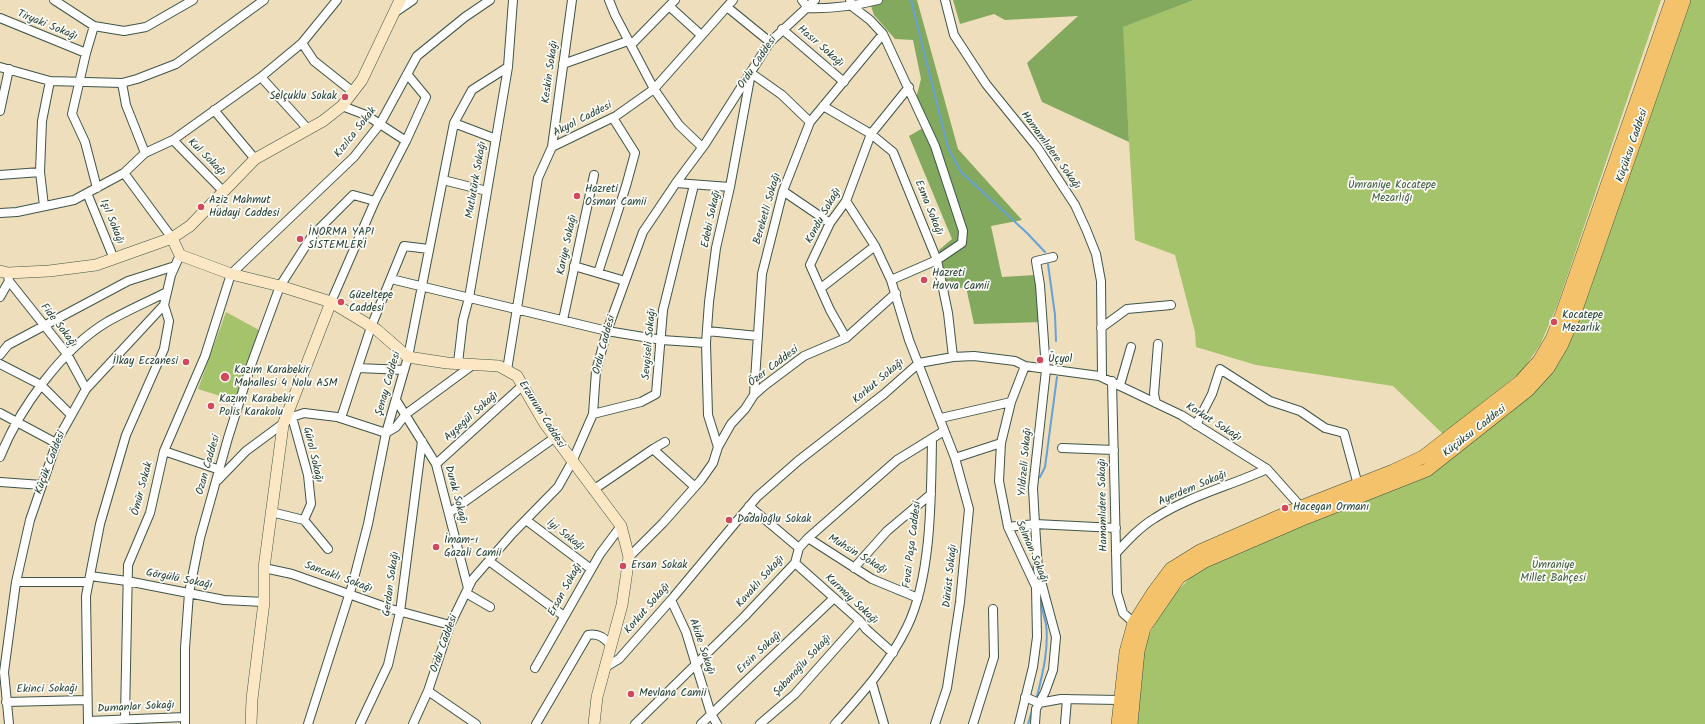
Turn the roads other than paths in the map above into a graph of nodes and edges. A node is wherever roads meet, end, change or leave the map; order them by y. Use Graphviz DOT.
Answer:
graph roads {
  1 [pos="54,0"];
  2 [pos="193,0"];
  3 [pos="264,0"];
  4 [pos="337,0"];
  5 [pos="400,0"];
  6 [pos="413,0"];
  7 [pos="490,0"];
  8 [pos="513,0"];
  9 [pos="572,0"];
  10 [pos="733,0"];
  11 [pos="802,0"];
  12 [pos="815,0"];
  13 [pos="878,0"];
  14 [pos="945,0"];
  15 [pos="1672,0"];
  16 [pos="1684,0"];
  17 [pos="611,1"];
  18 [pos="672,3"];
  19 [pos="852,3"];
  20 [pos="727,7"];
  21 [pos="808,8"];
  22 [pos="394,13"];
  23 [pos="0,18"];
  24 [pos="94,26"];
  25 [pos="782,29"];
  26 [pos="883,34"];
  27 [pos="701,35"];
  28 [pos="770,42"];
  29 [pos="302,43"];
  30 [pos="629,43"];
  31 [pos="86,53"];
  32 [pos="563,64"];
  33 [pos="0,67"];
  34 [pos="508,67"];
  35 [pos="10,69"];
  36 [pos="751,73"];
  37 [pos="407,74"];
  38 [pos="261,77"];
  39 [pos="50,81"];
  40 [pos="844,82"];
  41 [pos="79,83"];
  42 [pos="122,83"];
  43 [pos="909,87"];
  44 [pos="654,89"];
  45 [pos="353,92"];
  46 [pos="342,106"];
  47 [pos="823,106"];
  48 [pos="214,110"];
  49 [pos="0,111"];
  50 [pos="613,118"];
  51 [pos="810,122"];
  52 [pos="454,123"];
  53 [pos="380,124"];
  54 [pos="307,128"];
  55 [pos="871,134"];
  56 [pos="496,139"];
  57 [pos="173,140"];
  58 [pos="406,141"];
  59 [pos="702,147"];
  60 [pos="552,148"];
  61 [pos="145,153"];
  62 [pos="255,159"];
  63 [pos="40,172"];
  64 [pos="124,173"];
  65 [pos="0,175"];
  66 [pos="594,175"];
  67 [pos="443,180"];
  68 [pos="676,182"];
  69 [pos="694,185"];
  70 [pos="730,187"];
  71 [pos="97,188"];
  72 [pos="783,190"];
  73 [pos="223,191"];
  74 [pos="487,191"];
  75 [pos="87,193"];
  76 [pos="375,200"];
  77 [pos="846,200"];
  78 [pos="44,206"];
  79 [pos="0,212"];
  80 [pos="830,223"];
  81 [pos="172,238"];
  82 [pos="875,246"];
  83 [pos="429,249"];
  84 [pos="180,255"];
  85 [pos="1053,256"];
  86 [pos="114,259"];
  87 [pos="937,260"];
  88 [pos="175,266"];
  89 [pos="574,266"];
  90 [pos="598,273"];
  91 [pos="231,274"];
  92 [pos="5,275"];
  93 [pos="391,279"];
  94 [pos="625,280"];
  95 [pos="891,280"];
  96 [pos="1579,285"];
  97 [pos="280,286"];
  98 [pos="422,287"];
  99 [pos="821,288"];
  100 [pos="167,292"];
  101 [pos="896,293"];
  102 [pos="0,297"];
  103 [pos="469,298"];
  104 [pos="331,302"];
  105 [pos="164,305"];
  106 [pos="1171,305"];
  107 [pos="517,309"];
  108 [pos="563,320"];
  109 [pos="44,326"];
  110 [pos="371,327"];
  111 [pos="1101,328"];
  112 [pos="607,331"];
  113 [pos="707,331"];
  114 [pos="758,336"];
  115 [pos="846,338"];
  116 [pos="662,340"];
  117 [pos="706,343"];
  118 [pos="1158,344"];
  119 [pos="1131,347"];
  120 [pos="67,354"];
  121 [pos="0,356"];
  122 [pos="408,357"];
  123 [pos="953,357"];
  124 [pos="458,363"];
  125 [pos="919,363"];
  126 [pos="0,364"];
  127 [pos="474,364"];
  128 [pos="1025,366"];
  129 [pos="358,368"];
  130 [pos="404,370"];
  131 [pos="507,370"];
  132 [pos="1046,370"];
  133 [pos="1102,377"];
  134 [pos="1112,381"];
  135 [pos="41,385"];
  136 [pos="1120,385"];
  137 [pos="522,386"];
  138 [pos="86,389"];
  139 [pos="754,395"];
  140 [pos="396,400"];
  141 [pos="1011,402"];
  142 [pos="1156,403"];
  143 [pos="0,413"];
  144 [pos="406,414"];
  145 [pos="593,414"];
  146 [pos="71,415"];
  147 [pos="292,417"];
  148 [pos="341,418"];
  149 [pos="941,418"];
  150 [pos="18,422"];
  151 [pos="283,425"];
  152 [pos="1196,425"];
  153 [pos="944,431"];
  154 [pos="386,433"];
  155 [pos="554,438"];
  156 [pos="932,439"];
  157 [pos="422,441"];
  158 [pos="665,442"];
  159 [pos="56,443"];
  160 [pos="1001,443"];
  161 [pos="718,447"];
  162 [pos="1062,448"];
  163 [pos="653,449"];
  164 [pos="1114,450"];
  165 [pos="164,451"];
  166 [pos="0,457"];
  167 [pos="955,458"];
  168 [pos="572,462"];
  169 [pos="436,464"];
  170 [pos="1266,469"];
  171 [pos="220,470"];
  172 [pos="0,482"];
  173 [pos="216,482"];
  174 [pos="42,485"];
  175 [pos="1358,485"];
  176 [pos="695,487"];
  177 [pos="593,490"];
  178 [pos="931,494"];
  179 [pos="749,506"];
  180 [pos="271,512"];
  181 [pos="1304,512"];
  182 [pos="449,513"];
  183 [pos="304,520"];
  184 [pos="526,520"];
  185 [pos="1035,524"];
  186 [pos="621,526"];
  187 [pos="1008,527"];
  188 [pos="1116,528"];
  189 [pos="808,538"];
  190 [pos="799,548"];
  191 [pos="328,549"];
  192 [pos="1116,552"];
  193 [pos="629,557"];
  194 [pos="489,561"];
  195 [pos="795,563"];
  196 [pos="264,568"];
  197 [pos="854,568"];
  198 [pos="591,569"];
  199 [pos="89,579"];
  200 [pos="127,581"];
  201 [pos="16,582"];
  202 [pos="467,590"];
  203 [pos="189,593"];
  204 [pos="350,593"];
  205 [pos="834,598"];
  206 [pos="918,598"];
  207 [pos="671,600"];
  208 [pos="264,602"];
  209 [pos="490,606"];
  210 [pos="993,609"];
  211 [pos="400,612"];
  212 [pos="564,616"];
  213 [pos="860,621"];
  214 [pos="1134,623"];
  215 [pos="450,625"];
  216 [pos="611,645"];
  217 [pos="893,653"];
  218 [pos="696,663"];
  219 [pos="535,668"];
  220 [pos="604,668"];
  221 [pos="2,674"];
  222 [pos="872,683"];
  223 [pos="428,691"];
  224 [pos="1025,698"];
  225 [pos="1067,699"];
  226 [pos="87,700"];
  227 [pos="1120,700"];
  228 [pos="6,702"];
  229 [pos="1039,703"];
  230 [pos="711,714"];
  231 [pos="125,718"];
  232 [pos="185,720"];
  233 [pos="146,721"];
  234 [pos="0,722"];
  235 [pos="9,723"];
  236 [pos="88,723"];
  237 [pos="251,724"];
  238 [pos="308,724"];
  239 [pos="360,724"];
  240 [pos="413,724"];
  241 [pos="476,724"];
  242 [pos="536,724"];
  243 [pos="594,724"];
  244 [pos="635,724"];
  245 [pos="701,724"];
  246 [pos="717,724"];
  247 [pos="760,724"];
  248 [pos="835,724"];
  249 [pos="884,724"];
  250 [pos="935,724"];
  251 [pos="973,724"];
  252 [pos="1019,724"];
  253 [pos="1035,724"];
  254 [pos="1065,724"];
  255 [pos="1118,724"];
  256 [pos="1131,724"];
  1 -- 24 [label="street"];
  2 -- 24 [label="street"];
  3 -- 42 [label="street"];
  4 -- 29 [label="street"];
  5 -- 22 [label="street"];
  6 -- 22 [label="street"];
  7 -- 37 [label="street, Kızılca Sokak"];
  8 -- 34 [label="street, Mutlutürk Sokağı"];
  9 -- 32 [label="street, Keskin Sokağı"];
  10 -- 20 [label="street, Akyol Caddesi"];
  11 -- 21 [label="street"];
  12 -- 21 [label="street, Ordu Caddesi"];
  13 -- 19 [label="street"];
  14 -- 111 [label="street, Hamamlıdere Sokağı"];
  15 -- 96 [label="main road, Küçüksu Caddesi"];
  16 -- 96 [label="main road, Küçüksu Caddesi"];
  17 -- 30 [label="street"];
  18 -- 27 [label="street"];
  18 -- 30 [label="street"];
  19 -- 21 [label="street"];
  19 -- 26 [label="street"];
  20 -- 27 [label="street, Akyol Caddesi"];
  20 -- 28 [label="street"];
  21 -- 25 [label="street, Ordu Caddesi"];
  22 -- 45 [label="street"];
  23 -- 31 [label="street, Tiryaki Sokağı"];
  24 -- 31 [label="street"];
  25 -- 28 [label="street, Ordu Caddesi"];
  25 -- 40 [label="street, Hasır Sokağı"];
  26 -- 40 [label="street, Bereketli Sokağı"];
  26 -- 43 [label="street"];
  27 -- 44 [label="street, Akyol Caddesi"];
  28 -- 36 [label="street, Ordu Caddesi"];
  29 -- 38 [label="street"];
  29 -- 45 [label="street"];
  30 -- 32 [label="street"];
  30 -- 44 [label="street"];
  31 -- 41 [label="street"];
  32 -- 60 [label="street, Keskin Sokağı"];
  33 -- 35 [label="street"];
  34 -- 52 [label="street, Şenay Caddesi"];
  34 -- 56 [label="street, Mutlutürk Sokağı"];
  35 -- 39 [label="street"];
  35 -- 49 [label="street"];
  36 -- 51 [label="street"];
  36 -- 59 [label="street, Ordu Caddesi"];
  36 -- 70 [label="street, Edebi Sokağı"];
  37 -- 53 [label="street, Kızılca Sokak"];
  37 -- 58 [label="street"];
  38 -- 48 [label="street"];
  38 -- 54 [label="street"];
  39 -- 41 [label="street"];
  39 -- 63 [label="street"];
  40 -- 47 [label="street, Bereketli Sokağı"];
  41 -- 42 [label="street"];
  41 -- 71 [label="street"];
  42 -- 61 [label="street"];
  43 -- 55 [label="street, Kondu Sokağı"];
  43 -- 87 [label="street"];
  44 -- 50 [label="street, Akyol Caddesi"];
  44 -- 59 [label="street"];
  45 -- 46 [label="street"];
  46 -- 53 [label="street"];
  46 -- 54 [label="street"];
  47 -- 51 [label="street, Bereketli Sokağı"];
  47 -- 55 [label="street, Esma Sokağı"];
  48 -- 57 [label="street"];
  48 -- 62 [label="street"];
  50 -- 60 [label="street, Akyol Caddesi"];
  50 -- 90 [label="street"];
  51 -- 72 [label="street, Bereketli Sokağı"];
  52 -- 56 [label="street"];
  52 -- 67 [label="street, Şenay Caddesi"];
  53 -- 58 [label="street"];
  53 -- 91 [label="street, Kızılca Sokak"];
  54 -- 62 [label="street"];
  55 -- 77 [label="street, Kondu Sokağı"];
  55 -- 87 [label="street, Esma Sokağı"];
  56 -- 74 [label="street, Mutlutürk Sokağı"];
  57 -- 61 [label="street"];
  57 -- 73 [label="street, Kul Sokağı"];
  58 -- 76 [label="street"];
  59 -- 68 [label="street, Ordu Caddesi"];
  60 -- 107 [label="street, Akyol Caddesi"];
  61 -- 64 [label="street"];
  62 -- 73 [label="street"];
  63 -- 65 [label="street"];
  63 -- 78 [label="street"];
  64 -- 71 [label="street"];
  64 -- 81 [label="street"];
  66 -- 89 [label="street, Kariye Sokağı"];
  67 -- 74 [label="street"];
  67 -- 83 [label="street, Şenay Caddesi"];
  68 -- 69 [label="street"];
  68 -- 94 [label="street, Ordu Caddesi"];
  69 -- 70 [label="street"];
  69 -- 116 [label="street, Sevgiseli Sokağı"];
  70 -- 113 [label="street, Edebi Sokağı"];
  71 -- 75 [label="street"];
  72 -- 80 [label="street"];
  72 -- 114 [label="street, Bereketli Sokağı"];
  73 -- 81 [label="street"];
  74 -- 103 [label="street, Mutlutürk Sokağı"];
  75 -- 78 [label="street"];
  75 -- 86 [label="street, Işıl Sokağı"];
  76 -- 97 [label="street, Ozan Caddesi"];
  76 -- 104 [label="street"];
  77 -- 80 [label="street, Kondu Sokağı"];
  77 -- 82 [label="street, Dürüst Sokağı"];
  78 -- 79 [label="street"];
  80 -- 99 [label="street, Kondu Sokağı"];
  81 -- 84 [label="street"];
  81 -- 86 [label="street"];
  82 -- 95 [label="street, Dürüst Sokağı"];
  82 -- 99 [label="street"];
  83 -- 93 [label="street"];
  83 -- 98 [label="street, Şenay Caddesi"];
  84 -- 88 [label="street, Küçük Caddesi"];
  84 -- 91 [label="street"];
  85 -- 132 [label="street, Yıldızeli Sokağı"];
  86 -- 92 [label="street"];
  87 -- 95 [label="street"];
  87 -- 123 [label="street, Esma Sokağı"];
  88 -- 100 [label="street, Küçük Caddesi"];
  88 -- 109 [label="street"];
  89 -- 90 [label="street"];
  89 -- 108 [label="street, Kariye Sokağı"];
  90 -- 94 [label="street"];
  91 -- 97 [label="street"];
  91 -- 165 [label="street, Ömür Sokak"];
  92 -- 102 [label="street"];
  92 -- 109 [label="street, Fide Sokağı"];
  93 -- 98 [label="street"];
  93 -- 110 [label="street"];
  94 -- 112 [label="street, Ordu Caddesi"];
  95 -- 101 [label="street, Dürüst Sokağı"];
  96 -- 175 [label="main road, Küçüksu Caddesi"];
  96 -- 181 [label="main road, Küçüksu Caddesi"];
  97 -- 104 [label="street"];
  97 -- 171 [label="street, Ozan Caddesi"];
  98 -- 103 [label="street"];
  98 -- 122 [label="street, Şenay Caddesi"];
  99 -- 115 [label="street, Kondu Sokağı"];
  100 -- 105 [label="street, Küçük Caddesi"];
  100 -- 120 [label="street"];
  101 -- 115 [label="street, Özer Caddesi"];
  101 -- 125 [label="street, Dürüst Sokağı"];
  103 -- 107 [label="street"];
  103 -- 124 [label="street, Mutlutürk Sokağı"];
  104 -- 110 [label="street"];
  104 -- 151 [label="street"];
  105 -- 138 [label="street, Küçük Caddesi"];
  105 -- 199 [label="street"];
  106 -- 111 [label="street"];
  107 -- 108 [label="street"];
  107 -- 131 [label="street, Akyol Caddesi"];
  108 -- 112 [label="street"];
  109 -- 120 [label="street, Fide Sokağı"];
  109 -- 121 [label="street"];
  110 -- 122 [label="street"];
  110 -- 129 [label="street"];
  111 -- 133 [label="street, Hamamlıdere Sokağı"];
  112 -- 116 [label="street"];
  112 -- 145 [label="street, Ordu Caddesi"];
  113 -- 114 [label="street"];
  113 -- 117 [label="street, Edebi Sokağı"];
  114 -- 139 [label="street, Bereketli Sokağı"];
  115 -- 139 [label="street, Özer Caddesi"];
  116 -- 117 [label="street"];
  116 -- 145 [label="street, Sevgiseli Sokağı"];
  117 -- 161 [label="street, Edebi Sokağı"];
  118 -- 142 [label="street"];
  119 -- 136 [label="street"];
  120 -- 135 [label="street"];
  120 -- 138 [label="street, Fide Sokağı"];
  122 -- 124 [label="street"];
  122 -- 130 [label="street, Şenay Caddesi"];
  123 -- 125 [label="street, Korkut Sokağı"];
  123 -- 128 [label="street, Korkut Sokağı"];
  124 -- 127 [label="street"];
  125 -- 149 [label="street, Dürüst Sokağı"];
  125 -- 179 [label="street, Korkut Sokağı"];
  126 -- 135 [label="street"];
  127 -- 131 [label="street"];
  127 -- 144 [label="street"];
  128 -- 132 [label="street, Korkut Sokağı"];
  128 -- 141 [label="street, Selman Sokağı"];
  129 -- 130 [label="street"];
  129 -- 148 [label="street"];
  130 -- 140 [label="street, Şenay Caddesi"];
  131 -- 137 [label="street, Erzurum Caddesi"];
  132 -- 133 [label="street, Korkut Sokağı"];
  132 -- 185 [label="street, Yıldızeli Sokağı"];
  133 -- 134 [label="street, Korkut Sokağı"];
  134 -- 136 [label="street, Korkut Sokağı"];
  134 -- 164 [label="street, Hamamlıdere Sokağı"];
  135 -- 146 [label="street"];
  135 -- 150 [label="street"];
  136 -- 142 [label="street, Korkut Sokağı"];
  137 -- 155 [label="street, Erzurum Caddesi"];
  137 -- 169 [label="street, Ayşegül Sokağı"];
  138 -- 146 [label="street, Küçük Caddesi"];
  139 -- 161 [label="street, Özer Caddesi"];
  140 -- 144 [label="street, Durak Sokağı"];
  140 -- 154 [label="street, Şenay Caddesi"];
  141 -- 149 [label="street"];
  141 -- 160 [label="street, Selman Sokağı"];
  142 -- 152 [label="street, Korkut Sokağı"];
  143 -- 150 [label="street"];
  144 -- 154 [label="street"];
  144 -- 157 [label="street, Durak Sokağı"];
  145 -- 168 [label="street, Ordu Caddesi"];
  146 -- 159 [label="street, Küçük Caddesi"];
  147 -- 148 [label="street"];
  147 -- 151 [label="street"];
  147 -- 183 [label="street, Gürol Sokağı"];
  148 -- 154 [label="street"];
  149 -- 153 [label="street, Dürüst Sokağı"];
  150 -- 159 [label="street"];
  150 -- 166 [label="street"];
  151 -- 173 [label="street"];
  151 -- 180 [label="street"];
  152 -- 170 [label="street, Korkut Sokağı"];
  152 -- 175 [label="street"];
  153 -- 156 [label="street, Kavaklı Sokağı"];
  153 -- 167 [label="street, Dürüst Sokağı"];
  154 -- 204 [label="street, Şenay Caddesi"];
  155 -- 168 [label="street, Erzurum Caddesi"];
  155 -- 182 [label="street"];
  156 -- 178 [label="street, Fevzi Paşa Caddesi"];
  156 -- 189 [label="street, Kavaklı Sokağı"];
  157 -- 169 [label="street, Durak Sokağı"];
  157 -- 211 [label="street, Gerdan Sokağı"];
  158 -- 163 [label="street"];
  159 -- 174 [label="street, Küçük Caddesi"];
  160 -- 167 [label="street"];
  160 -- 187 [label="street, Selman Sokağı"];
  161 -- 176 [label="street, Özer Caddesi"];
  162 -- 164 [label="street"];
  163 -- 176 [label="street"];
  163 -- 177 [label="street"];
  164 -- 188 [label="street, Hamamlıdere Sokağı"];
  165 -- 171 [label="street"];
  165 -- 200 [label="street, Ömür Sokak"];
  167 -- 250 [label="street, Dürüst Sokağı"];
  168 -- 177 [label="street, Erzurum Caddesi"];
  168 -- 184 [label="street, Ordu Caddesi"];
  169 -- 182 [label="street, Durak Sokağı"];
  170 -- 181 [label="street, Korkut Sokağı"];
  170 -- 192 [label="street, Ayerdem Sokağı"];
  171 -- 173 [label="street, Ozan Caddesi"];
  172 -- 174 [label="street"];
  173 -- 203 [label="street, Ozan Caddesi"];
  174 -- 201 [label="street, Küçük Caddesi"];
  175 -- 181 [label="main road, Küçüksu Caddesi"];
  176 -- 193 [label="street, Özer Caddesi"];
  177 -- 186 [label="street, Erzurum Caddesi"];
  178 -- 197 [label="street"];
  178 -- 206 [label="street, Fevzi Paşa Caddesi"];
  179 -- 190 [label="street"];
  179 -- 207 [label="street, Korkut Sokağı"];
  180 -- 183 [label="street"];
  180 -- 196 [label="street"];
  181 -- 214 [label="main road, Küçüksu Caddesi"];
  181 -- 256 [label="main road, Küçüksu Caddesi"];
  182 -- 202 [label="street, Durak Sokağı"];
  183 -- 191 [label="street"];
  184 -- 194 [label="street, Ordu Caddesi"];
  184 -- 198 [label="street, İyi Sokağı"];
  185 -- 187 [label="street"];
  185 -- 188 [label="street"];
  185 -- 229 [label="street, Yıldızeli Sokağı"];
  186 -- 193 [label="street, Erzurum Caddesi"];
  186 -- 198 [label="street, Ersan Sokağı"];
  187 -- 224 [label="street, Selman Sokağı"];
  188 -- 192 [label="street, Hamamlıdere Sokağı"];
  189 -- 190 [label="street, Kavaklı Sokağı"];
  189 -- 197 [label="street, Muhsin Sokağı"];
  190 -- 195 [label="street, Kavaklı Sokağı"];
  192 -- 214 [label="street, Hamamlıdere Sokağı"];
  193 -- 216 [label="street, Erzurum Caddesi"];
  194 -- 202 [label="street, Ordu Caddesi"];
  194 -- 212 [label="street"];
  195 -- 205 [label="street, Kurmay Sokağı"];
  195 -- 218 [label="street, Kavaklı Sokağı"];
  196 -- 204 [label="street, Sancaklı Sokağı"];
  196 -- 208 [label="street"];
  197 -- 206 [label="street, Muhsin Sokağı"];
  198 -- 212 [label="street, Ersan Sokağı"];
  199 -- 200 [label="street, Görgülü Sokağı"];
  199 -- 201 [label="street, Görgülü Sokağı"];
  199 -- 226 [label="street"];
  200 -- 203 [label="street, Görgülü Sokağı"];
  200 -- 231 [label="street, Ömür Sokak"];
  201 -- 221 [label="street, Küçük Caddesi"];
  202 -- 209 [label="street"];
  202 -- 215 [label="street, Ordu Caddesi"];
  203 -- 208 [label="street, Görgülü Sokağı"];
  203 -- 232 [label="street, Ozan Caddesi"];
  204 -- 211 [label="street, Sancaklı Sokağı"];
  204 -- 238 [label="street, Şenay Caddesi"];
  205 -- 213 [label="street, Kurmay Sokağı"];
  205 -- 230 [label="street, Ersin Sokağı"];
  206 -- 217 [label="street, Fevzi Paşa Caddesi"];
  207 -- 218 [label="street, Akide Sokağı"];
  207 -- 220 [label="street, Korkut Sokağı"];
  208 -- 237 [label="street"];
  210 -- 251 [label="street"];
  211 -- 215 [label="street, Sancaklı Sokağı"];
  211 -- 239 [label="street, Gerdan Sokağı"];
  212 -- 219 [label="street, Ersan Sokağı"];
  213 -- 217 [label="street, Kurmay Sokağı"];
  213 -- 247 [label="street, Şabanoğlu Sokağı"];
  214 -- 227 [label="main road, Küçüksu Caddesi"];
  215 -- 223 [label="street, Ordu Caddesi"];
  216 -- 220 [label="street, Erzurum Caddesi"];
  216 -- 242 [label="street"];
  217 -- 222 [label="street, Fevzi Paşa Caddesi"];
  218 -- 230 [label="street, Akide Sokağı"];
  218 -- 244 [label="street, Kavaklı Sokağı"];
  220 -- 243 [label="street, Erzurum Caddesi"];
  221 -- 228 [label="street, Küçük Caddesi"];
  222 -- 248 [label="street, Fevzi Paşa Caddesi"];
  222 -- 249 [label="street"];
  223 -- 240 [label="street, Ordu Caddesi"];
  223 -- 241 [label="street"];
  224 -- 229 [label="street"];
  224 -- 252 [label="street, Selman Sokağı"];
  225 -- 227 [label="street"];
  225 -- 229 [label="street"];
  225 -- 254 [label="street"];
  226 -- 228 [label="street, Ekinci Sokağı"];
  226 -- 236 [label="street"];
  227 -- 255 [label="main road, Küçüksu Caddesi"];
  228 -- 235 [label="street, Küçük Caddesi"];
  229 -- 253 [label="street, Yıldızeli Sokağı"];
  230 -- 245 [label="street, Ersin Sokağı"];
  230 -- 246 [label="street, Akide Sokağı"];
  231 -- 233 [label="street, Dumanlar Sokağı"];
  231 -- 236 [label="street, Dumanlar Sokağı"];
  232 -- 233 [label="street, Dumanlar Sokağı"];
  234 -- 235 [label="street"];
}
